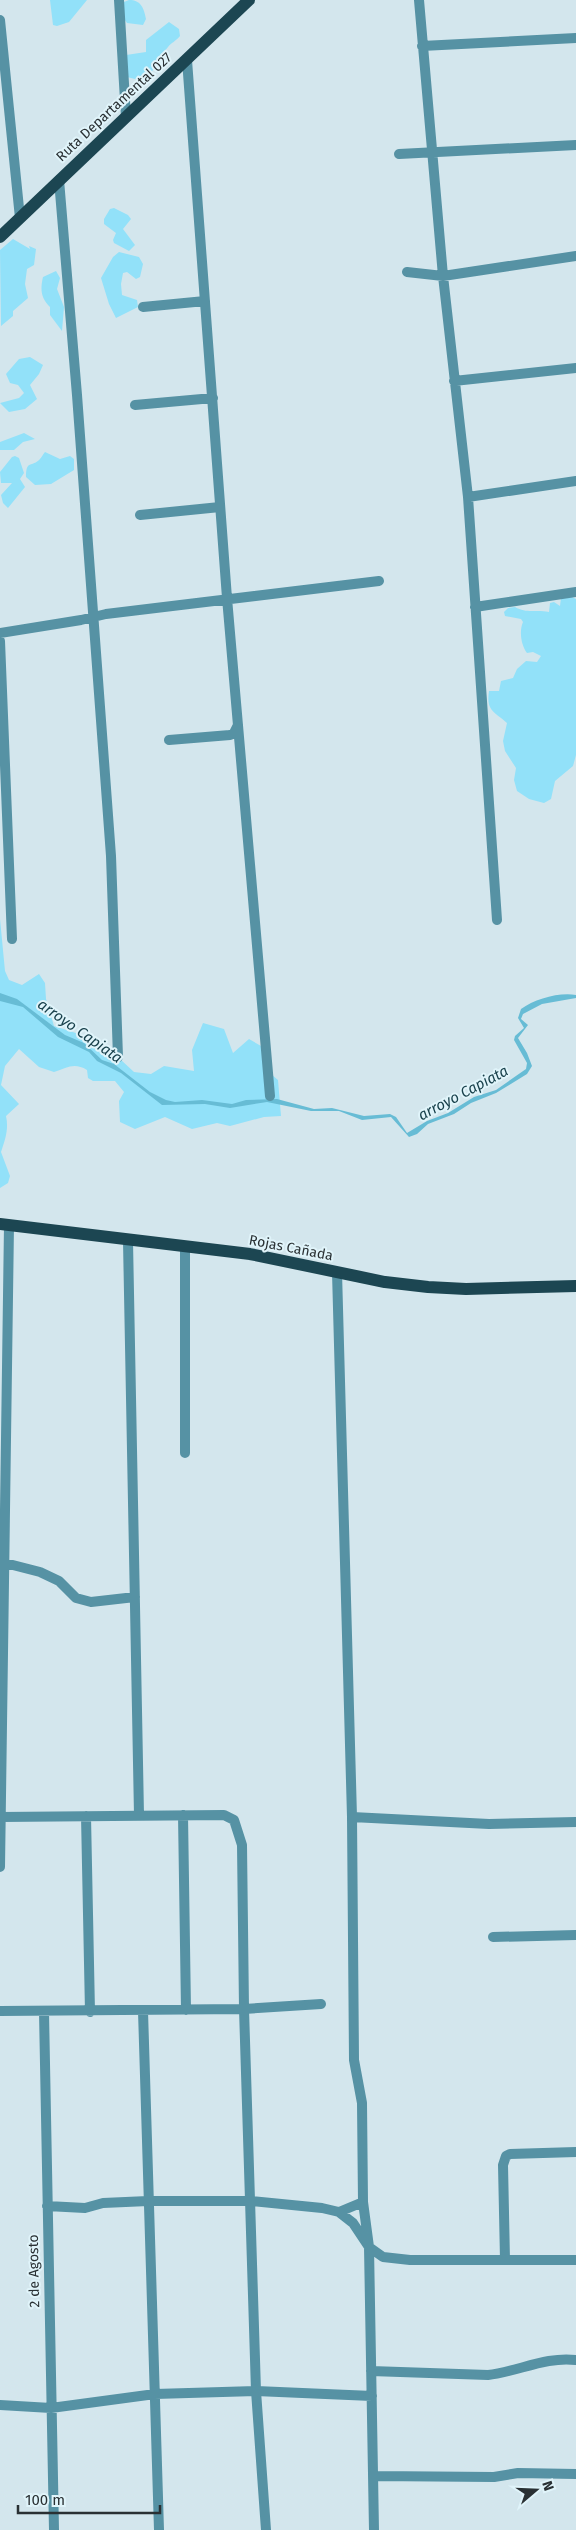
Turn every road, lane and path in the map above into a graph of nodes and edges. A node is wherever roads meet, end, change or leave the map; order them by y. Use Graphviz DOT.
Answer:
graph roads {
  1 [pos="119,0"];
  2 [pos="250,0"];
  3 [pos="418,0"];
  4 [pos="0,20"];
  5 [pos="576,38"];
  6 [pos="422,46"];
  7 [pos="187,60"];
  8 [pos="126,117"];
  9 [pos="576,145"];
  10 [pos="399,154"];
  11 [pos="433,154"];
  12 [pos="59,180"];
  13 [pos="20,218"];
  14 [pos="0,237"];
  15 [pos="576,256"];
  16 [pos="407,272"];
  17 [pos="443,276"];
  18 [pos="205,301"];
  19 [pos="143,307"];
  20 [pos="576,368"];
  21 [pos="454,381"];
  22 [pos="212,398"];
  23 [pos="135,405"];
  24 [pos="576,480"];
  25 [pos="468,497"];
  26 [pos="220,507"];
  27 [pos="140,515"];
  28 [pos="378,581"];
  29 [pos="576,592"];
  30 [pos="227,598"];
  31 [pos="475,607"];
  32 [pos="94,617"];
  33 [pos="0,632"];
  34 [pos="0,641"];
  35 [pos="238,725"];
  36 [pos="169,740"];
  37 [pos="497,920"];
  38 [pos="12,939"];
  39 [pos="118,1057"];
  40 [pos="270,1096"];
  41 [pos="5,1225"];
  42 [pos="128,1241"];
  43 [pos="184,1247"];
  44 [pos="336,1272"];
  45 [pos="576,1286"];
  46 [pos="185,1453"];
  47 [pos="5,1563"];
  48 [pos="135,1597"];
  49 [pos="139,1815"];
  50 [pos="183,1815"];
  51 [pos="1,1816"];
  52 [pos="86,1816"];
  53 [pos="352,1817"];
  54 [pos="576,1822"];
  55 [pos="0,1866"];
  56 [pos="576,1935"];
  57 [pos="493,1937"];
  58 [pos="321,2004"];
  59 [pos="244,2009"];
  60 [pos="186,2010"];
  61 [pos="0,2011"];
  62 [pos="143,2011"];
  63 [pos="44,2012"];
  64 [pos="90,2012"];
  65 [pos="576,2152"];
  66 [pos="148,2201"];
  67 [pos="251,2201"];
  68 [pos="363,2202"];
  69 [pos="47,2206"];
  70 [pos="339,2212"];
  71 [pos="369,2247"];
  72 [pos="505,2260"];
  73 [pos="576,2260"];
  74 [pos="576,2360"];
  75 [pos="371,2371"];
  76 [pos="256,2391"];
  77 [pos="155,2394"];
  78 [pos="372,2396"];
  79 [pos="0,2405"];
  80 [pos="50,2408"];
  81 [pos="576,2474"];
  82 [pos="373,2476"];
  83 [pos="54,2530"];
  84 [pos="159,2530"];
  85 [pos="266,2530"];
  86 [pos="374,2530"];
  1 -- 8 [label="street"];
  2 -- 7 [label="main road, Ruta Departamental 027"];
  3 -- 6 [label="street"];
  4 -- 13 [label="street"];
  5 -- 6 [label="street"];
  6 -- 11 [label="street"];
  7 -- 8 [label="main road, Ruta Departamental 027"];
  7 -- 18 [label="street"];
  8 -- 12 [label="main road, Ruta Departamental 027"];
  9 -- 11 [label="street"];
  10 -- 11 [label="street"];
  11 -- 17 [label="street"];
  12 -- 13 [label="main road, Ruta Departamental 027"];
  12 -- 32 [label="street"];
  13 -- 14 [label="main road, Ruta Departamental 027"];
  15 -- 17 [label="street"];
  16 -- 17 [label="street"];
  17 -- 21 [label="street"];
  18 -- 19 [label="street"];
  18 -- 22 [label="street"];
  20 -- 21 [label="street"];
  21 -- 25 [label="street"];
  22 -- 23 [label="street"];
  22 -- 26 [label="street"];
  24 -- 25 [label="street"];
  25 -- 31 [label="street"];
  26 -- 27 [label="street"];
  26 -- 30 [label="street"];
  28 -- 30 [label="street"];
  29 -- 31 [label="street"];
  30 -- 32 [label="street"];
  30 -- 35 [label="street"];
  31 -- 37 [label="street"];
  32 -- 33 [label="street"];
  32 -- 39 [label="street"];
  34 -- 38 [label="street"];
  35 -- 36 [label="street"];
  35 -- 40 [label="street"];
  41 -- 42 [label="main road, Rojas Cañada"];
  41 -- 47 [label="street"];
  42 -- 43 [label="main road, Rojas Cañada"];
  42 -- 48 [label="street"];
  43 -- 44 [label="main road, Rojas Cañada"];
  43 -- 46 [label="street"];
  44 -- 45 [label="main road, Rojas Cañada"];
  44 -- 53 [label="street"];
  47 -- 48 [label="street"];
  47 -- 51 [label="street"];
  48 -- 49 [label="street"];
  49 -- 50 [label="street"];
  49 -- 52 [label="street"];
  50 -- 59 [label="street"];
  50 -- 60 [label="street"];
  51 -- 52 [label="street"];
  51 -- 55 [label="street"];
  52 -- 64 [label="street"];
  53 -- 54 [label="street"];
  53 -- 68 [label="street"];
  56 -- 57 [label="street"];
  58 -- 59 [label="street"];
  59 -- 60 [label="street"];
  59 -- 67 [label="street"];
  60 -- 62 [label="street"];
  61 -- 63 [label="street"];
  62 -- 64 [label="street"];
  62 -- 66 [label="street"];
  63 -- 64 [label="street"];
  63 -- 69 [label="street, 2 de Agosto"];
  65 -- 72 [label="street"];
  66 -- 67 [label="street"];
  66 -- 69 [label="street"];
  66 -- 77 [label="street"];
  67 -- 70 [label="street"];
  67 -- 76 [label="street"];
  68 -- 70 [label="street"];
  68 -- 71 [label="street"];
  69 -- 80 [label="street, 2 de Agosto"];
  70 -- 71 [label="street"];
  71 -- 72 [label="street"];
  71 -- 75 [label="street"];
  72 -- 73 [label="street"];
  74 -- 75 [label="street"];
  75 -- 78 [label="street"];
  76 -- 77 [label="street"];
  76 -- 78 [label="street"];
  76 -- 85 [label="street"];
  77 -- 80 [label="street"];
  77 -- 84 [label="street"];
  78 -- 82 [label="street"];
  79 -- 80 [label="street"];
  80 -- 83 [label="street, 2 de Agosto"];
  81 -- 82 [label="street"];
  82 -- 86 [label="street"];
}
